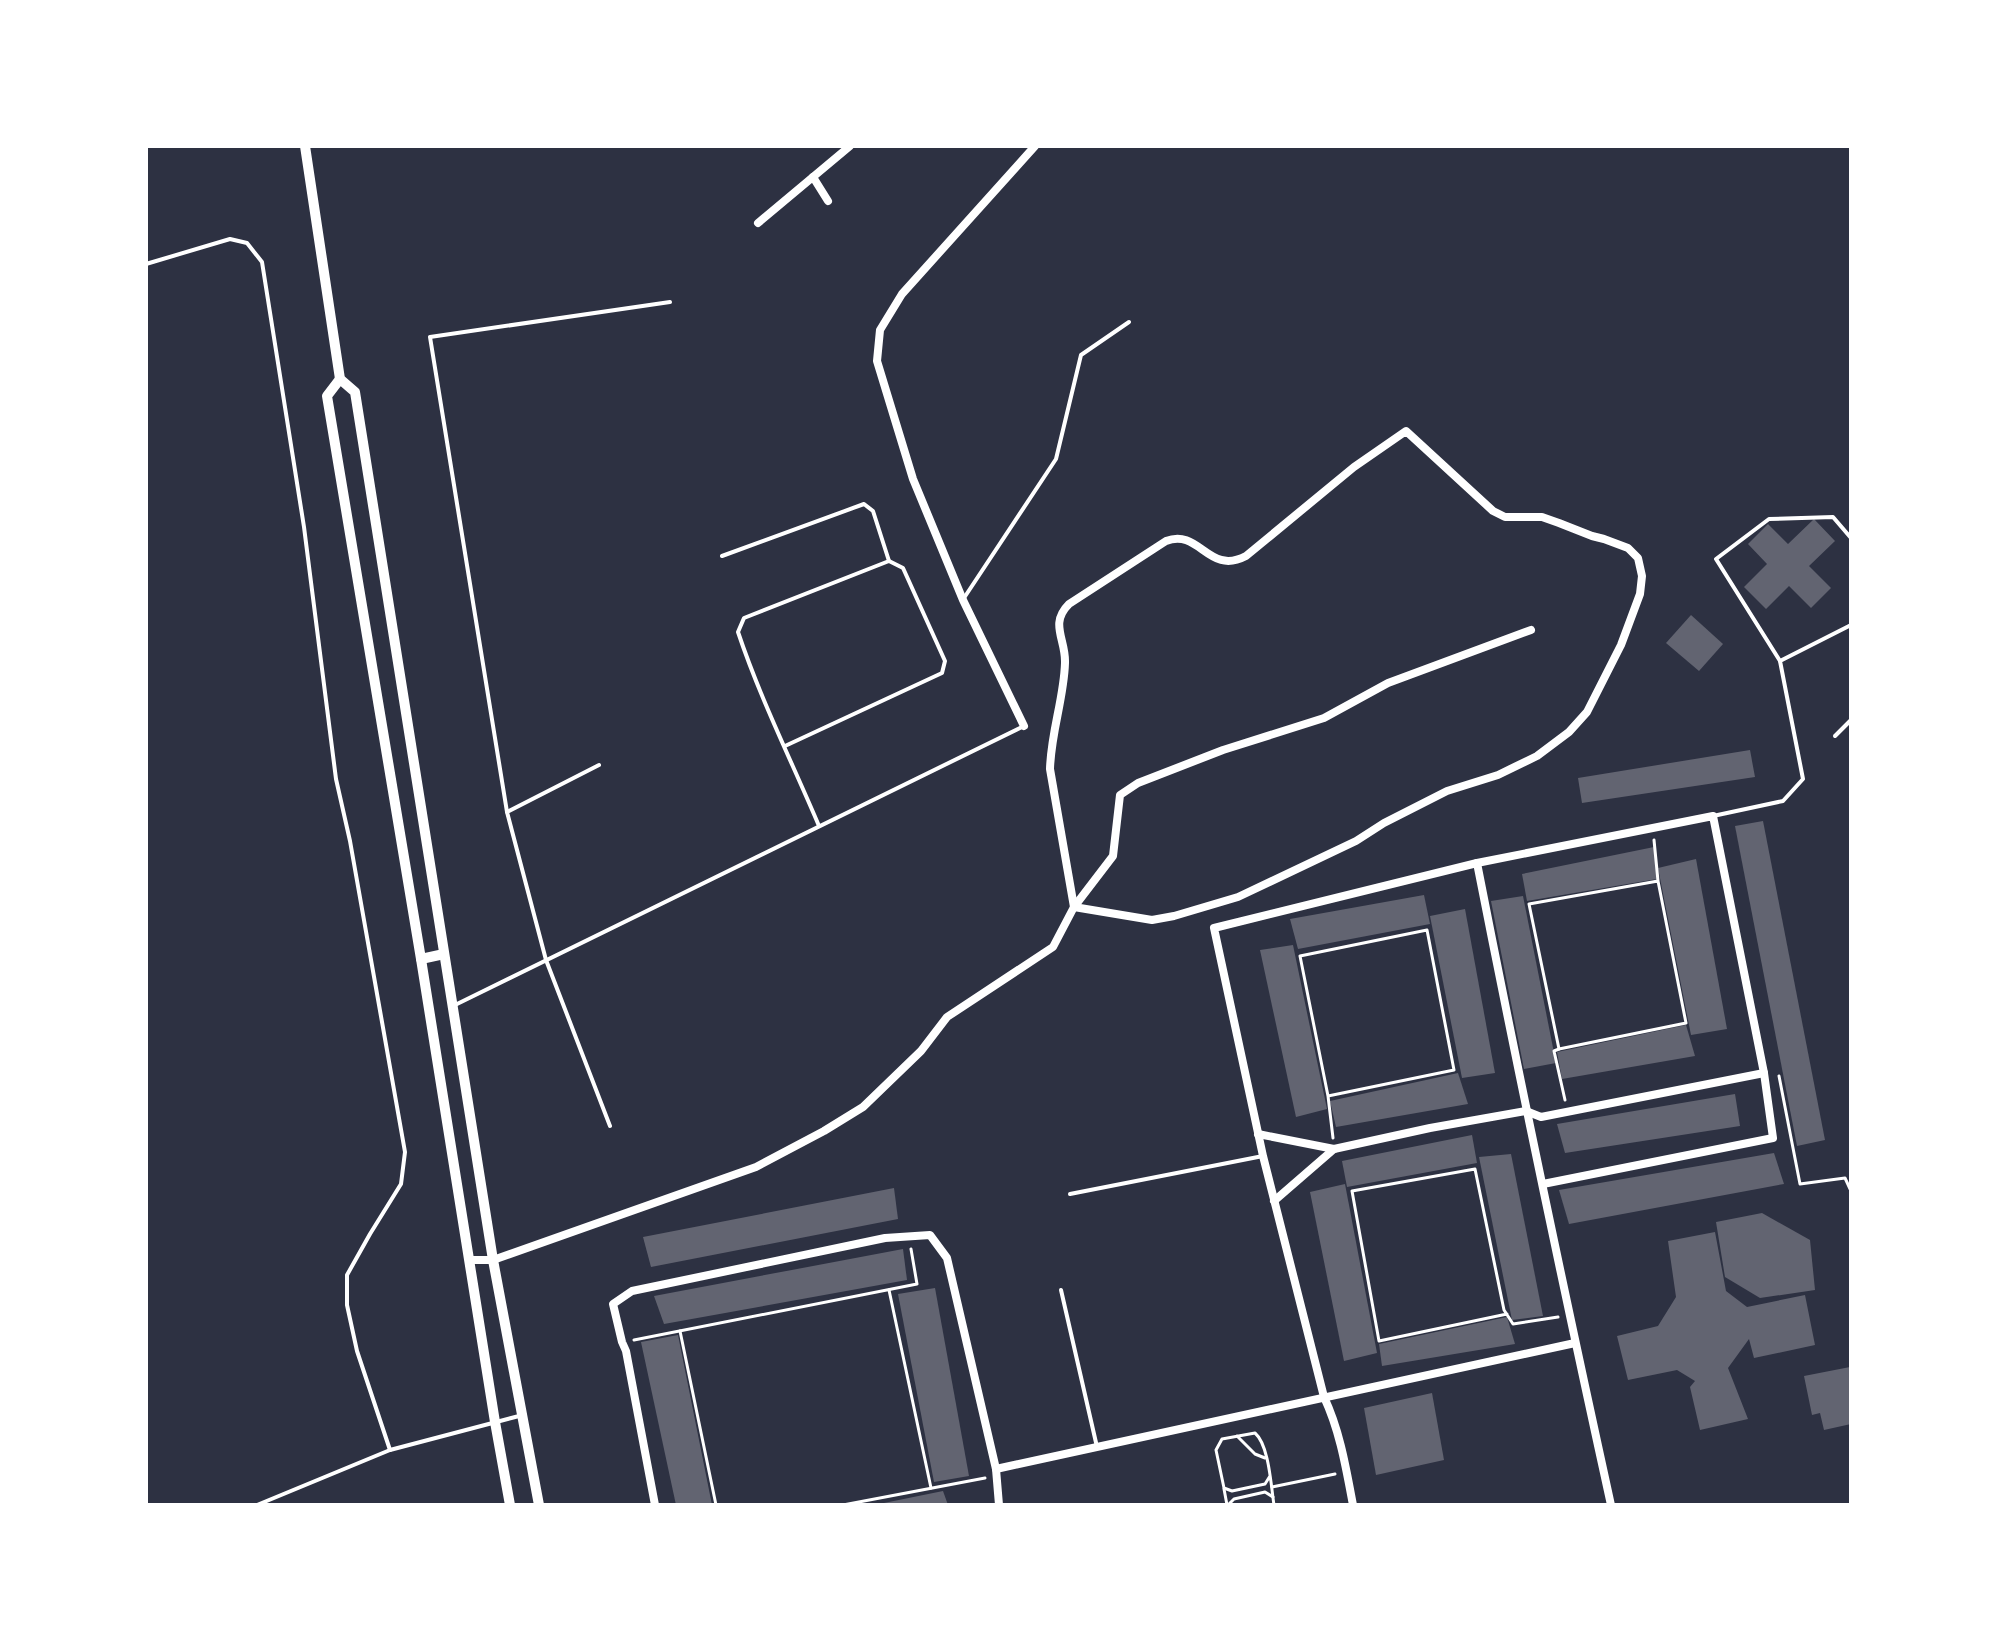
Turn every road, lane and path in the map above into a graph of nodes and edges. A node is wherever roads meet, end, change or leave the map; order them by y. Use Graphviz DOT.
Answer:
graph roads {
  1 [pos="305,146"];
  2 [pos="850,146"];
  3 [pos="1035,146"];
  4 [pos="813,177"];
  5 [pos="828,201"];
  6 [pos="758,223"];
  7 [pos="146,264"];
  8 [pos="670,302"];
  9 [pos="1129,322"];
  10 [pos="340,379"];
  11 [pos="1851,538"];
  12 [pos="722,556"];
  13 [pos="889,561"];
  14 [pos="963,600"];
  15 [pos="1851,625"];
  16 [pos="1531,630"];
  17 [pos="1780,661"];
  18 [pos="1851,720"];
  19 [pos="1024,726"];
  20 [pos="1835,736"];
  21 [pos="785,746"];
  22 [pos="599,765"];
  23 [pos="507,812"];
  24 [pos="1713,816"];
  25 [pos="819,826"];
  26 [pos="1653,828"];
  27 [pos="1477,863"];
  28 [pos="1658,881"];
  29 [pos="1074,907"];
  30 [pos="444,954"];
  31 [pos="421,959"];
  32 [pos="546,960"];
  33 [pos="453,1006"];
  34 [pos="1559,1049"];
  35 [pos="1764,1073"];
  36 [pos="1779,1076"];
  37 [pos="1328,1096"];
  38 [pos="1526,1111"];
  39 [pos="1568,1112"];
  40 [pos="610,1126"];
  41 [pos="1258,1134"];
  42 [pos="1334,1149"];
  43 [pos="1263,1156"];
  44 [pos="1543,1184"];
  45 [pos="1851,1191"];
  46 [pos="1070,1194"];
  47 [pos="1274,1201"];
  48 [pos="908,1236"];
  49 [pos="469,1260"];
  50 [pos="493,1260"];
  51 [pos="889,1290"];
  52 [pos="1061,1290"];
  53 [pos="1507,1314"];
  54 [pos="1570,1315"];
  55 [pos="680,1331"];
  56 [pos="622,1342"];
  57 [pos="1575,1343"];
  58 [pos="1324,1397"];
  59 [pos="522,1415"];
  60 [pos="495,1422"];
  61 [pos="1237,1436"];
  62 [pos="1097,1447"];
  63 [pos="390,1450"];
  64 [pos="1266,1459"];
  65 [pos="1346,1472"];
  66 [pos="996,1473"];
  67 [pos="1270,1476"];
  68 [pos="931,1488"];
  69 [pos="1224,1488"];
  70 [pos="1273,1497"];
  71 [pos="257,1505"];
  72 [pos="510,1505"];
  73 [pos="539,1505"];
  74 [pos="655,1505"];
  75 [pos="716,1505"];
  76 [pos="843,1505"];
  77 [pos="999,1505"];
  78 [pos="1228,1505"];
  79 [pos="1274,1505"];
  80 [pos="1353,1505"];
  81 [pos="1611,1505"];
  1 -- 10 [label="street"];
  2 -- 4 [label="street"];
  3 -- 14 [label="street"];
  4 -- 5 [label="street"];
  4 -- 6 [label="street"];
  7 -- 63 [label="lane"];
  8 -- 23 [label="lane"];
  9 -- 14 [label="lane"];
  10 -- 30 [label="street"];
  10 -- 31 [label="street"];
  11 -- 17 [label="lane"];
  12 -- 13 [label="lane"];
  13 -- 21 [label="lane"];
  13 -- 21 [label="lane"];
  14 -- 19 [label="street"];
  15 -- 17 [label="lane"];
  16 -- 29 [label="street"];
  17 -- 24 [label="lane"];
  18 -- 20 [label="lane"];
  19 -- 25 [label="lane"];
  21 -- 25 [label="lane"];
  22 -- 23 [label="lane"];
  23 -- 32 [label="lane"];
  24 -- 26 [label="street"];
  24 -- 35 [label="street"];
  25 -- 32 [label="lane"];
  26 -- 27 [label="street"];
  26 -- 28 [label="path"];
  27 -- 38 [label="street"];
  27 -- 41 [label="street"];
  28 -- 34 [label="path"];
  28 -- 34 [label="path"];
  29 -- 29 [label="street"];
  29 -- 50 [label="street"];
  30 -- 31 [label="street"];
  30 -- 33 [label="street"];
  31 -- 49 [label="street"];
  32 -- 33 [label="lane"];
  32 -- 40 [label="lane"];
  33 -- 50 [label="street"];
  34 -- 39 [label="path"];
  35 -- 39 [label="street"];
  35 -- 44 [label="street"];
  36 -- 45 [label="path"];
  37 -- 37 [label="path"];
  37 -- 42 [label="path"];
  38 -- 39 [label="street"];
  38 -- 42 [label="street"];
  38 -- 44 [label="street"];
  41 -- 42 [label="street"];
  41 -- 43 [label="street"];
  42 -- 47 [label="street"];
  43 -- 46 [label="lane"];
  43 -- 47 [label="street"];
  44 -- 54 [label="street"];
  47 -- 58 [label="street"];
  48 -- 51 [label="path"];
  48 -- 56 [label="street"];
  48 -- 66 [label="street"];
  49 -- 50 [label="street"];
  49 -- 60 [label="street"];
  50 -- 59 [label="street"];
  51 -- 55 [label="path"];
  51 -- 68 [label="path"];
  52 -- 62 [label="lane"];
  53 -- 53 [label="path"];
  53 -- 54 [label="path"];
  54 -- 57 [label="street"];
  55 -- 56 [label="path"];
  55 -- 75 [label="path"];
  56 -- 74 [label="street"];
  57 -- 58 [label="street"];
  57 -- 81 [label="street"];
  58 -- 62 [label="street"];
  58 -- 65 [label="street"];
  59 -- 60 [label="lane"];
  59 -- 73 [label="street"];
  60 -- 63 [label="lane"];
  60 -- 72 [label="street"];
  61 -- 64 [label="path"];
  61 -- 64 [label="path"];
  61 -- 69 [label="path"];
  62 -- 66 [label="street"];
  63 -- 71 [label="lane"];
  64 -- 67 [label="path"];
  65 -- 67 [label="path"];
  65 -- 80 [label="street"];
  66 -- 68 [label="path"];
  66 -- 77 [label="street"];
  67 -- 69 [label="path"];
  67 -- 70 [label="path"];
  68 -- 76 [label="path"];
  69 -- 78 [label="path"];
  70 -- 78 [label="path"];
  70 -- 79 [label="path"];
}
